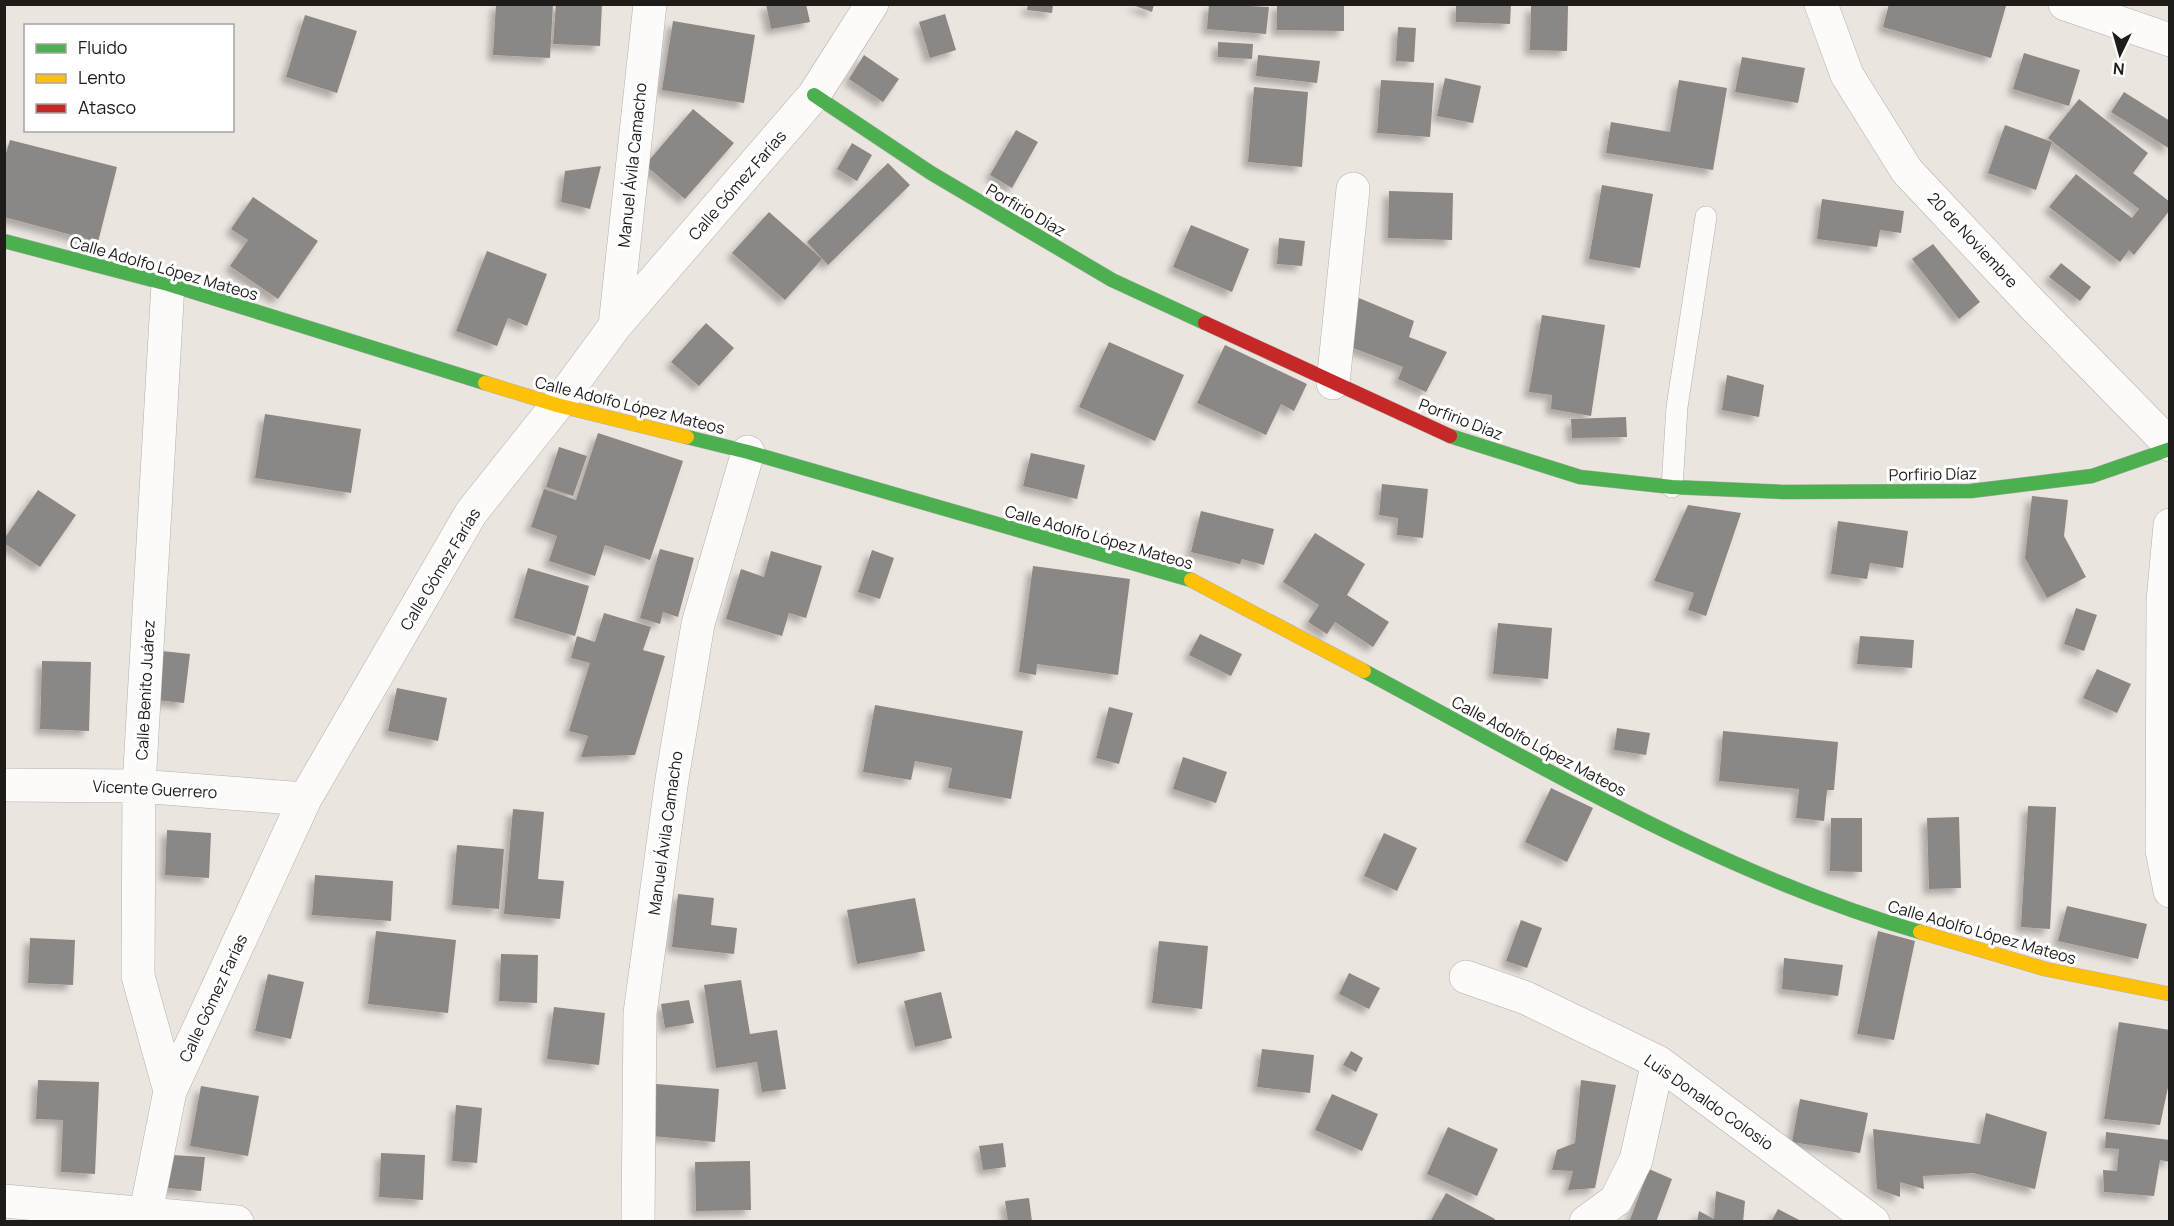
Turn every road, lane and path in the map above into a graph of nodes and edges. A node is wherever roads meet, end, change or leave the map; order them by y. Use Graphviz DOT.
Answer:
graph roads {
  1 [pos="650,4"];
  2 [pos="872,4"];
  3 [pos="1821,4"];
  4 [pos="2065,4"];
  5 [pos="2169,40"];
  6 [pos="814,95"];
  7 [pos="1353,189"];
  8 [pos="1706,217"];
  9 [pos="4,242"];
  10 [pos="168,284"];
  11 [pos="615,326"];
  12 [pos="1333,383"];
  13 [pos="557,405"];
  14 [pos="2169,447"];
  15 [pos="748,452"];
  16 [pos="1672,487"];
  17 [pos="2169,525"];
  18 [pos="4,784"];
  19 [pos="139,786"];
  20 [pos="304,799"];
  21 [pos="2169,891"];
  22 [pos="1466,977"];
  23 [pos="2169,994"];
  24 [pos="1658,1062"];
  25 [pos="170,1091"];
  26 [pos="4,1201"];
  27 [pos="131,1216"];
  28 [pos="237,1221"];
  29 [pos="638,1221"];
  30 [pos="1586,1221"];
  31 [pos="1873,1221"];
  1 -- 11 [label="street, Manuel Ávila Camacho"];
  2 -- 6 [label="street, Calle Gómez Farías"];
  3 -- 14 [label="street, 20 de Noviembre"];
  4 -- 5 [label="street"];
  6 -- 11 [label="street, Calle Gómez Farías"];
  6 -- 12 [label="street, Porfirio Díaz"];
  7 -- 12 [label="street"];
  8 -- 16 [label="lane"];
  9 -- 10 [label="street, Calle Adolfo López Mateos"];
  10 -- 13 [label="street, Calle Adolfo López Mateos"];
  10 -- 19 [label="street, Calle Benito Juárez"];
  11 -- 13 [label="street, Calle Gómez Farías"];
  12 -- 16 [label="street, Porfirio Díaz"];
  13 -- 15 [label="street, Calle Adolfo López Mateos"];
  13 -- 20 [label="street, Calle Gómez Farías"];
  14 -- 16 [label="street, Porfirio Díaz"];
  15 -- 23 [label="street, Calle Adolfo López Mateos"];
  15 -- 29 [label="street, Manuel Ávila Camacho"];
  17 -- 21 [label="street"];
  18 -- 19 [label="street, Vicente Guerrero"];
  19 -- 20 [label="street, Vicente Guerrero"];
  19 -- 25 [label="street, Calle Benito Juárez"];
  20 -- 25 [label="street, Calle Gómez Farías"];
  22 -- 24 [label="street, Luis Donaldo Colosio"];
  24 -- 30 [label="street"];
  24 -- 31 [label="street, Luis Donaldo Colosio"];
  25 -- 27 [label="street, Calle Gómez Farías"];
  26 -- 27 [label="street"];
  27 -- 28 [label="street"];
}
